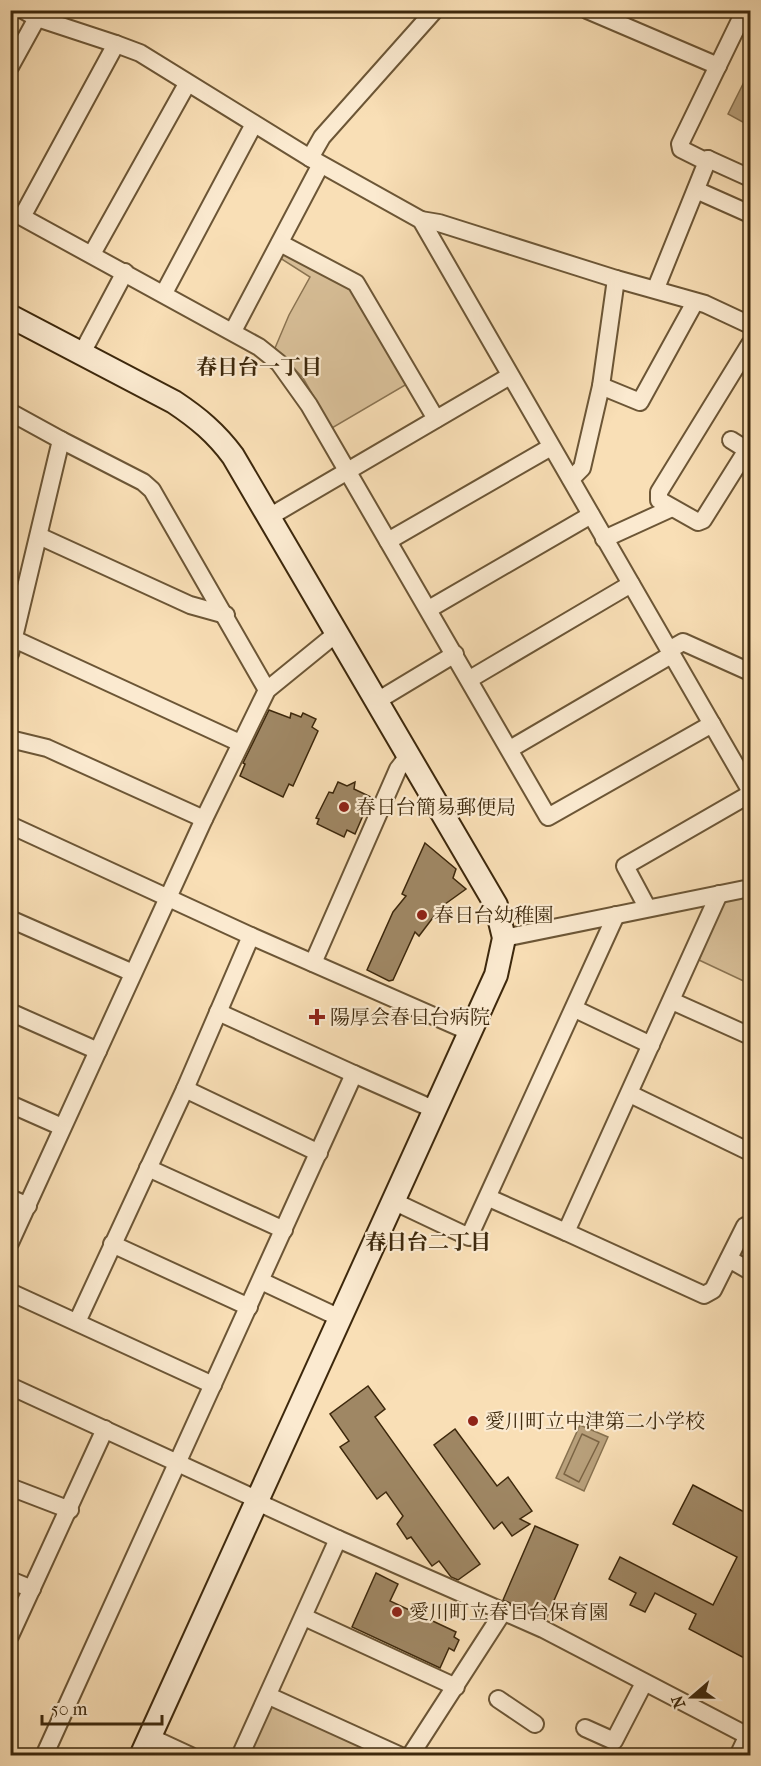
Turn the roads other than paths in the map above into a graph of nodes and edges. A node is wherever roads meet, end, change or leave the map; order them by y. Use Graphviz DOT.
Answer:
graph roads {
  1 [pos="435,10"];
  2 [pos="587,10"];
  3 [pos="744,10"];
  4 [pos="30,14"];
  5 [pos="116,44"];
  6 [pos="718,66"];
  7 [pos="10,67"];
  8 [pos="187,84"];
  9 [pos="254,124"];
  10 [pos="708,159"];
  11 [pos="315,162"];
  12 [pos="750,178"];
  13 [pos="696,190"];
  14 [pos="16,214"];
  15 [pos="750,214"];
  16 [pos="421,220"];
  17 [pos="280,243"];
  18 [pos="92,254"];
  19 [pos="125,272"];
  20 [pos="616,279"];
  21 [pos="656,288"];
  22 [pos="164,293"];
  23 [pos="695,302"];
  24 [pos="10,316"];
  25 [pos="750,325"];
  26 [pos="233,331"];
  27 [pos="750,344"];
  28 [pos="82,353"];
  29 [pos="510,376"];
  30 [pos="601,386"];
  31 [pos="10,412"];
  32 [pos="436,419"];
  33 [pos="61,440"];
  34 [pos="731,440"];
  35 [pos="551,447"];
  36 [pos="749,447"];
  37 [pos="348,471"];
  38 [pos="571,479"];
  39 [pos="672,508"];
  40 [pos="591,515"];
  41 [pos="269,517"];
  42 [pos="39,536"];
  43 [pos="604,539"];
  44 [pos="388,541"];
  45 [pos="631,584"];
  46 [pos="429,609"];
  47 [pos="226,615"];
  48 [pos="337,633"];
  49 [pos="12,647"];
  50 [pos="670,652"];
  51 [pos="455,654"];
  52 [pos="750,672"];
  53 [pos="470,679"];
  54 [pos="267,690"];
  55 [pos="377,701"];
  56 [pos="711,724"];
  57 [pos="10,738"];
  58 [pos="240,743"];
  59 [pos="510,749"];
  60 [pos="408,756"];
  61 [pos="750,792"];
  62 [pos="204,819"];
  63 [pos="10,825"];
  64 [pos="750,888"];
  65 [pos="719,894"];
  66 [pos="169,897"];
  67 [pos="647,907"];
  68 [pos="616,915"];
  69 [pos="10,919"];
  70 [pos="251,936"];
  71 [pos="504,938"];
  72 [pos="313,963"];
  73 [pos="133,974"];
  74 [pos="672,1001"];
  75 [pos="575,1009"];
  76 [pos="10,1012"];
  77 [pos="218,1012"];
  78 [pos="470,1032"];
  79 [pos="750,1036"];
  80 [pos="651,1045"];
  81 [pos="98,1051"];
  82 [pos="354,1074"];
  83 [pos="184,1089"];
  84 [pos="630,1094"];
  85 [pos="10,1104"];
  86 [pos="433,1109"];
  87 [pos="62,1127"];
  88 [pos="750,1152"];
  89 [pos="319,1153"];
  90 [pos="148,1168"];
  91 [pos="10,1198"];
  92 [pos="489,1198"];
  93 [pos="393,1201"];
  94 [pos="28,1206"];
  95 [pos="750,1229"];
  96 [pos="284,1230"];
  97 [pos="566,1232"];
  98 [pos="10,1243"];
  99 [pos="112,1244"];
  100 [pos="729,1259"];
  101 [pos="750,1271"];
  102 [pos="261,1281"];
  103 [pos="10,1292"];
  104 [pos="249,1307"];
  105 [pos="340,1318"];
  106 [pos="77,1322"];
  107 [pos="213,1385"];
  108 [pos="10,1386"];
  109 [pos="105,1429"];
  110 [pos="178,1463"];
  111 [pos="10,1487"];
  112 [pos="256,1500"];
  113 [pos="70,1510"];
  114 [pos="338,1539"];
  115 [pos="10,1580"];
  116 [pos="32,1589"];
  117 [pos="503,1612"];
  118 [pos="304,1617"];
  119 [pos="10,1636"];
  120 [pos="644,1683"];
  121 [pos="456,1687"];
  122 [pos="268,1696"];
  123 [pos="498,1699"];
  124 [pos="536,1724"];
  125 [pos="590,1736"];
  126 [pos="749,1736"];
  127 [pos="145,1746"];
  128 [pos="45,1755"];
  129 [pos="191,1755"];
  130 [pos="240,1755"];
  131 [pos="401,1755"];
  132 [pos="410,1755"];
  133 [pos="738,1755"];
  1 -- 11 [label="street"];
  2 -- 6 [label="street"];
  3 -- 6 [label="street"];
  4 -- 5 [label="street"];
  4 -- 7 [label="street"];
  5 -- 8 [label="street"];
  5 -- 14 [label="street"];
  6 -- 10 [label="street"];
  8 -- 9 [label="street"];
  8 -- 18 [label="street"];
  9 -- 11 [label="street"];
  9 -- 22 [label="street"];
  10 -- 12 [label="street"];
  10 -- 13 [label="street"];
  11 -- 16 [label="street"];
  11 -- 17 [label="street"];
  13 -- 15 [label="street"];
  13 -- 21 [label="street"];
  14 -- 18 [label="street"];
  16 -- 20 [label="street"];
  16 -- 29 [label="street"];
  17 -- 26 [label="street"];
  17 -- 32 [label="street"];
  18 -- 19 [label="street"];
  19 -- 22 [label="street"];
  19 -- 28 [label="street"];
  20 -- 21 [label="street"];
  20 -- 30 [label="street"];
  21 -- 23 [label="street"];
  22 -- 26 [label="street"];
  23 -- 25 [label="street"];
  23 -- 30 [label="street"];
  24 -- 28 [label="street"];
  26 -- 37 [label="street"];
  27 -- 39 [label="street"];
  28 -- 41 [label="street"];
  29 -- 32 [label="street"];
  29 -- 35 [label="street"];
  30 -- 38 [label="street"];
  31 -- 33 [label="street"];
  32 -- 37 [label="street"];
  33 -- 42 [label="street"];
  33 -- 47 [label="street"];
  34 -- 36 [label="street"];
  35 -- 38 [label="street"];
  35 -- 44 [label="street"];
  36 -- 39 [label="street"];
  37 -- 41 [label="street"];
  37 -- 44 [label="street"];
  38 -- 40 [label="street"];
  39 -- 43 [label="street"];
  40 -- 43 [label="street"];
  40 -- 46 [label="street"];
  41 -- 48 [label="street"];
  42 -- 47 [label="street"];
  42 -- 49 [label="street"];
  43 -- 45 [label="street"];
  44 -- 46 [label="street"];
  45 -- 50 [label="street"];
  45 -- 53 [label="street"];
  46 -- 51 [label="street"];
  47 -- 54 [label="street"];
  48 -- 54 [label="street"];
  48 -- 55 [label="street"];
  49 -- 58 [label="street"];
  50 -- 52 [label="street"];
  50 -- 56 [label="street"];
  50 -- 59 [label="street"];
  51 -- 53 [label="street"];
  51 -- 55 [label="street"];
  53 -- 59 [label="street"];
  54 -- 58 [label="street"];
  55 -- 60 [label="street"];
  56 -- 59 [label="street"];
  56 -- 61 [label="street"];
  57 -- 62 [label="street"];
  58 -- 62 [label="street"];
  60 -- 71 [label="street"];
  60 -- 72 [label="street"];
  61 -- 67 [label="street"];
  62 -- 66 [label="street"];
  63 -- 66 [label="street"];
  64 -- 65 [label="street"];
  65 -- 67 [label="street"];
  65 -- 74 [label="street"];
  66 -- 70 [label="street"];
  66 -- 73 [label="street"];
  67 -- 68 [label="street"];
  68 -- 71 [label="street"];
  68 -- 75 [label="street"];
  69 -- 73 [label="street"];
  70 -- 72 [label="street"];
  70 -- 77 [label="street"];
  71 -- 78 [label="street"];
  72 -- 78 [label="street"];
  73 -- 81 [label="street"];
  74 -- 79 [label="street"];
  74 -- 80 [label="street"];
  75 -- 80 [label="street"];
  75 -- 92 [label="street"];
  76 -- 81 [label="street"];
  77 -- 82 [label="street"];
  77 -- 83 [label="street"];
  78 -- 86 [label="street"];
  80 -- 84 [label="street"];
  81 -- 87 [label="street"];
  82 -- 86 [label="street"];
  82 -- 89 [label="street"];
  83 -- 89 [label="street"];
  83 -- 90 [label="street"];
  84 -- 88 [label="street"];
  84 -- 97 [label="street"];
  85 -- 87 [label="street"];
  86 -- 93 [label="street"];
  87 -- 94 [label="street"];
  89 -- 96 [label="street"];
  90 -- 96 [label="street"];
  90 -- 99 [label="street"];
  91 -- 94 [label="street"];
  92 -- 93 [label="street"];
  92 -- 97 [label="street"];
  93 -- 105 [label="street"];
  94 -- 98 [label="street"];
  95 -- 100 [label="street"];
  96 -- 102 [label="street"];
  97 -- 100 [label="street"];
  99 -- 104 [label="street"];
  99 -- 106 [label="street"];
  100 -- 101 [label="street"];
  102 -- 104 [label="street"];
  102 -- 105 [label="street"];
  103 -- 106 [label="street"];
  104 -- 107 [label="street"];
  105 -- 112 [label="street"];
  106 -- 107 [label="street"];
  107 -- 110 [label="street"];
  108 -- 109 [label="street"];
  109 -- 110 [label="street"];
  109 -- 113 [label="street"];
  110 -- 112 [label="street"];
  110 -- 128 [label="street"];
  111 -- 113 [label="street"];
  112 -- 114 [label="street"];
  112 -- 127 [label="street"];
  113 -- 116 [label="street"];
  114 -- 117 [label="street"];
  114 -- 118 [label="street"];
  115 -- 116 [label="street"];
  116 -- 119 [label="street"];
  117 -- 120 [label="street"];
  117 -- 121 [label="street"];
  118 -- 121 [label="street"];
  118 -- 122 [label="street"];
  120 -- 125 [label="street"];
  120 -- 126 [label="street"];
  121 -- 132 [label="street"];
  122 -- 130 [label="street"];
  122 -- 131 [label="street"];
  123 -- 124 [label="street"];
  126 -- 133 [label="street"];
  127 -- 129 [label="street"];
}
